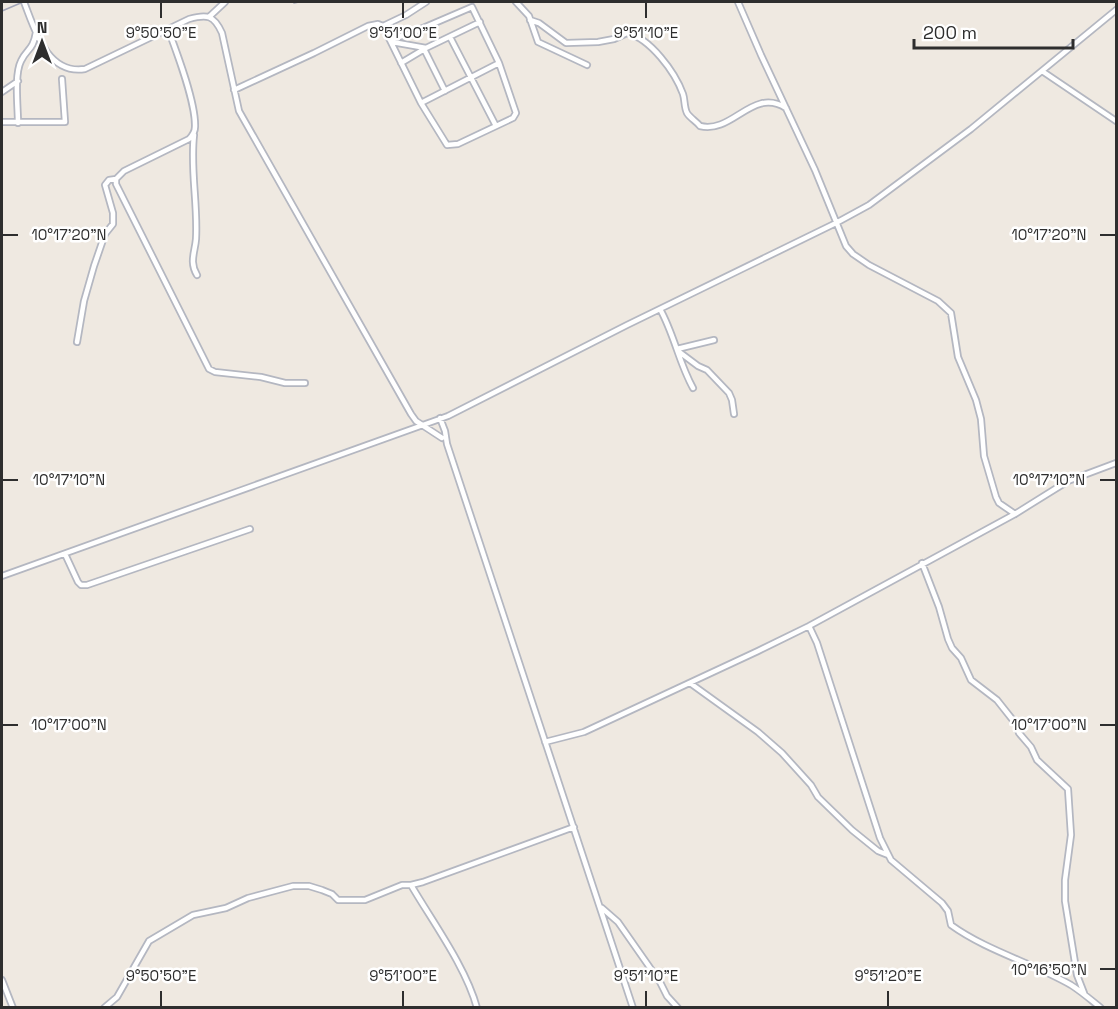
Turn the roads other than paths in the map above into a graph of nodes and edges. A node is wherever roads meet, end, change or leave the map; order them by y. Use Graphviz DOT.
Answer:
graph roads {
  1 [pos="24,2"];
  2 [pos="225,2"];
  3 [pos="426,2"];
  4 [pos="516,2"];
  5 [pos="738,2"];
  6 [pos="1116,10"];
  7 [pos="209,17"];
  8 [pos="530,20"];
  9 [pos="480,22"];
  10 [pos="383,26"];
  11 [pos="168,29"];
  12 [pos="36,32"];
  13 [pos="450,37"];
  14 [pos="392,41"];
  15 [pos="425,48"];
  16 [pos="401,63"];
  17 [pos="499,63"];
  18 [pos="587,65"];
  19 [pos="1042,71"];
  20 [pos="471,77"];
  21 [pos="62,79"];
  22 [pos="18,81"];
  23 [pos="234,90"];
  24 [pos="445,91"];
  25 [pos="2,92"];
  26 [pos="422,103"];
  27 [pos="786,108"];
  28 [pos="1116,121"];
  29 [pos="2,122"];
  30 [pos="18,123"];
  31 [pos="496,126"];
  32 [pos="194,135"];
  33 [pos="116,179"];
  34 [pos="836,223"];
  35 [pos="197,275"];
  36 [pos="660,309"];
  37 [pos="714,340"];
  38 [pos="77,342"];
  39 [pos="677,350"];
  40 [pos="305,382"];
  41 [pos="693,388"];
  42 [pos="734,414"];
  43 [pos="448,416"];
  44 [pos="438,419"];
  45 [pos="423,426"];
  46 [pos="445,431"];
  47 [pos="442,438"];
  48 [pos="447,444"];
  49 [pos="1116,463"];
  50 [pos="1015,514"];
  51 [pos="250,530"];
  52 [pos="65,554"];
  53 [pos="922,563"];
  54 [pos="2,576"];
  55 [pos="809,626"];
  56 [pos="690,683"];
  57 [pos="545,742"];
  58 [pos="574,827"];
  59 [pos="888,855"];
  60 [pos="411,885"];
  61 [pos="601,908"];
  62 [pos="2,980"];
  63 [pos="1084,994"];
  64 [pos="633,1007"];
  65 [pos="13,1008"];
  66 [pos="104,1008"];
  67 [pos="477,1008"];
  68 [pos="678,1008"];
  69 [pos="1101,1008"];
  1 -- 12 [label="street"];
  2 -- 7 [label="street"];
  3 -- 10 [label="street"];
  4 -- 8 [label="street"];
  5 -- 27 [label="street"];
  6 -- 19 [label="street"];
  7 -- 11 [label="street"];
  7 -- 23 [label="street"];
  8 -- 18 [label="street"];
  8 -- 27 [label="street"];
  9 -- 13 [label="street"];
  9 -- 14 [label="street"];
  9 -- 17 [label="street"];
  10 -- 14 [label="street"];
  10 -- 23 [label="street"];
  11 -- 12 [label="street"];
  11 -- 32 [label="street"];
  12 -- 22 [label="street"];
  13 -- 15 [label="street"];
  13 -- 20 [label="street"];
  14 -- 15 [label="street"];
  14 -- 16 [label="street"];
  15 -- 16 [label="street"];
  15 -- 24 [label="street"];
  16 -- 26 [label="street"];
  17 -- 20 [label="street"];
  17 -- 31 [label="street"];
  19 -- 28 [label="street"];
  19 -- 34 [label="street"];
  20 -- 24 [label="street"];
  20 -- 31 [label="street"];
  21 -- 30 [label="street"];
  22 -- 25 [label="street"];
  22 -- 30 [label="street"];
  23 -- 45 [label="street"];
  24 -- 26 [label="street"];
  26 -- 31 [label="street"];
  27 -- 34 [label="street"];
  29 -- 30 [label="street"];
  32 -- 33 [label="street"];
  32 -- 35 [label="street"];
  33 -- 38 [label="street"];
  33 -- 40 [label="street"];
  34 -- 36 [label="street"];
  34 -- 50 [label="street"];
  36 -- 39 [label="street"];
  36 -- 43 [label="street"];
  37 -- 39 [label="street"];
  39 -- 41 [label="street"];
  39 -- 42 [label="street"];
  43 -- 44 [label="street"];
  43 -- 46 [label="street"];
  44 -- 45 [label="street"];
  44 -- 46 [label="street"];
  44 -- 47 [label="street"];
  45 -- 47 [label="street"];
  45 -- 52 [label="street"];
  46 -- 48 [label="street"];
  47 -- 48 [label="street"];
  48 -- 57 [label="street"];
  49 -- 50 [label="street"];
  50 -- 53 [label="street"];
  51 -- 52 [label="street"];
  52 -- 54 [label="street"];
  53 -- 55 [label="street"];
  53 -- 63 [label="street"];
  55 -- 56 [label="street"];
  55 -- 59 [label="street"];
  56 -- 57 [label="street"];
  56 -- 59 [label="street"];
  57 -- 58 [label="street"];
  58 -- 60 [label="street"];
  58 -- 61 [label="street"];
  59 -- 63 [label="street"];
  60 -- 66 [label="street"];
  60 -- 67 [label="street"];
  61 -- 64 [label="street"];
  61 -- 68 [label="street"];
  62 -- 65 [label="street"];
  63 -- 69 [label="street"];
}
